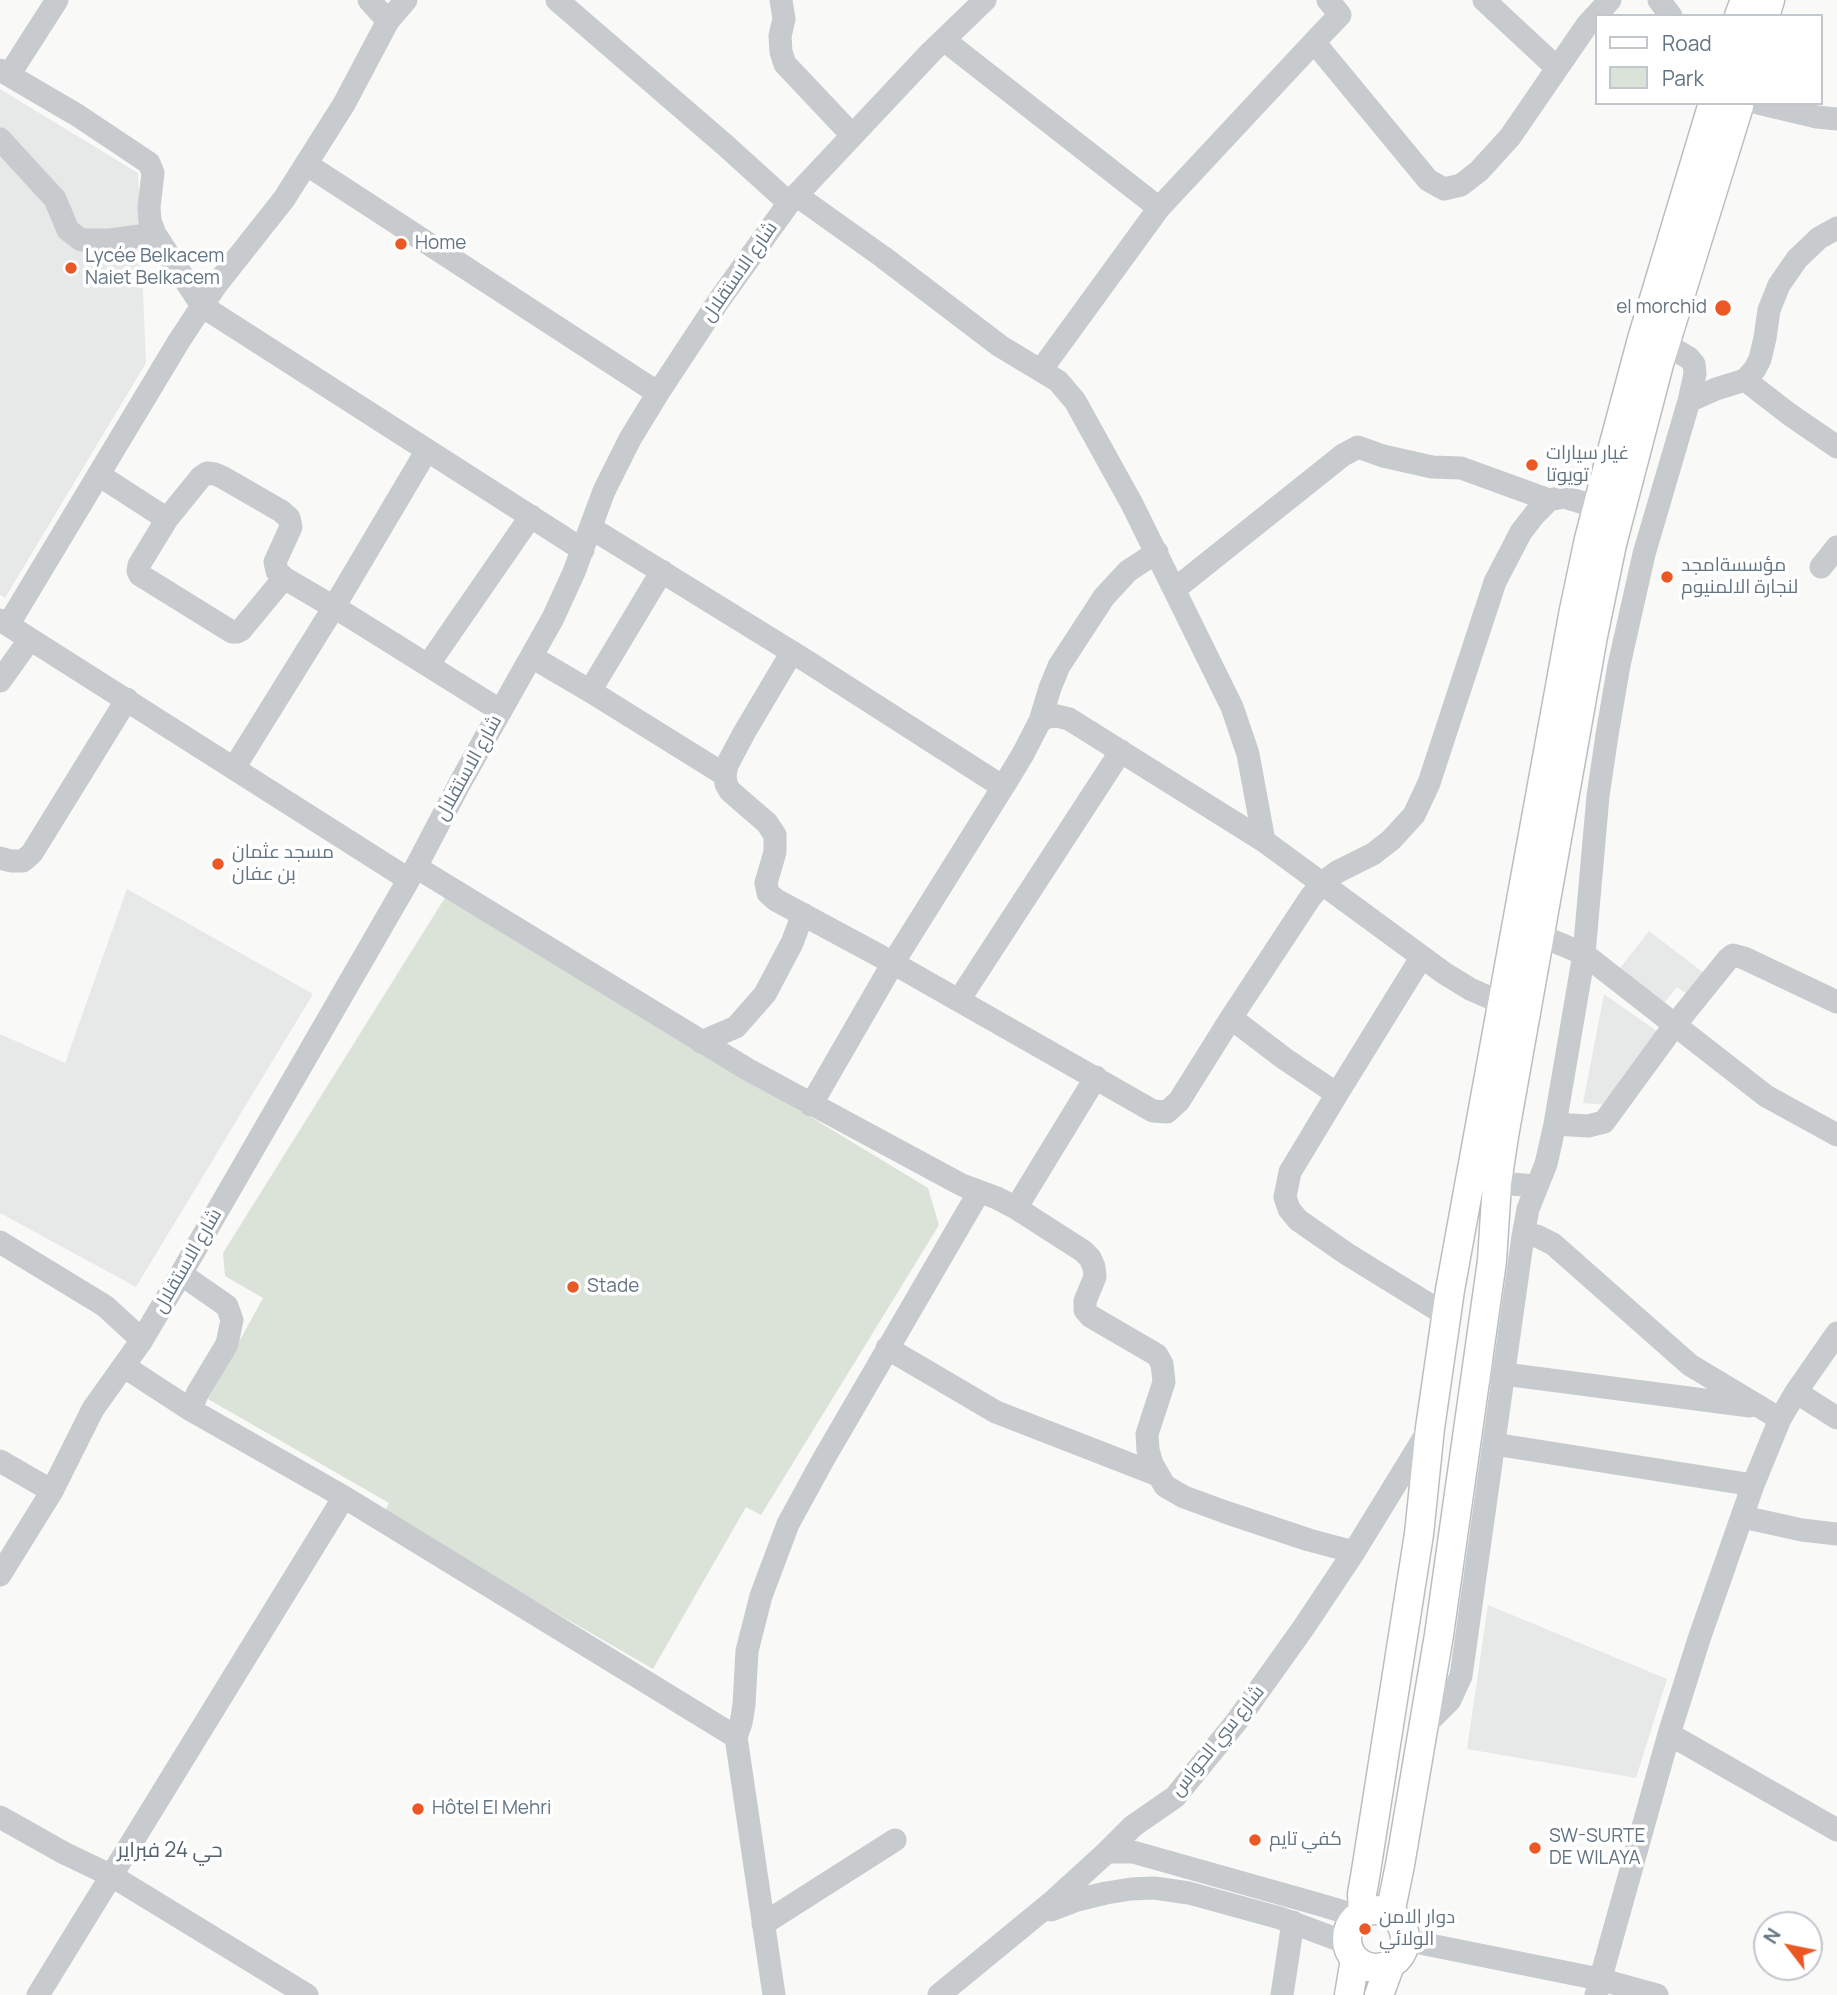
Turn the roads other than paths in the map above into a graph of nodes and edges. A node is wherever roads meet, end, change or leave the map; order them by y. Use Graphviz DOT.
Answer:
graph roads {
  1 [pos="57,0"];
  2 [pos="369,0"];
  3 [pos="406,0"];
  4 [pos="557,0"];
  5 [pos="781,0"];
  6 [pos="1328,0"];
  7 [pos="1484,0"];
  8 [pos="1610,0"];
  9 [pos="979,2"];
  10 [pos="1597,14"];
  11 [pos="1596,15"];
  12 [pos="388,21"];
  13 [pos="944,40"];
  14 [pos="1314,43"];
  15 [pos="1557,68"];
  16 [pos="4,72"];
  17 [pos="1734,105"];
  18 [pos="1734,105"];
  19 [pos="1740,105"];
  20 [pos="1837,119"];
  21 [pos="852,135"];
  22 [pos="0,139"];
  23 [pos="306,164"];
  24 [pos="793,199"];
  25 [pos="1159,208"];
  26 [pos="1837,228"];
  27 [pos="155,234"];
  28 [pos="202,306"];
  29 [pos="1665,344"];
  30 [pos="1041,370"];
  31 [pos="1745,380"];
  32 [pos="658,393"];
  33 [pos="1689,401"];
  34 [pos="1837,447"];
  35 [pos="426,450"];
  36 [pos="99,475"];
  37 [pos="1549,500"];
  38 [pos="1597,507"];
  39 [pos="531,516"];
  40 [pos="167,519"];
  41 [pos="591,528"];
  42 [pos="1837,547"];
  43 [pos="583,550"];
  44 [pos="1157,552"];
  45 [pos="1821,567"];
  46 [pos="662,571"];
  47 [pos="284,578"];
  48 [pos="1174,589"];
  49 [pos="334,607"];
  50 [pos="4,623"];
  51 [pos="30,639"];
  52 [pos="792,652"];
  53 [pos="532,657"];
  54 [pos="428,665"];
  55 [pos="0,681"];
  56 [pos="590,691"];
  57 [pos="127,699"];
  58 [pos="501,711"];
  59 [pos="1040,721"];
  60 [pos="1121,751"];
  61 [pos="234,768"];
  62 [pos="725,775"];
  63 [pos="1003,787"];
  64 [pos="1264,841"];
  65 [pos="4,865"];
  66 [pos="412,873"];
  67 [pos="1322,883"];
  68 [pos="803,914"];
  69 [pos="1539,935"];
  70 [pos="1584,954"];
  71 [pos="1421,958"];
  72 [pos="894,963"];
  73 [pos="959,1000"];
  74 [pos="1837,1002"];
  75 [pos="1502,1003"];
  76 [pos="1231,1018"];
  77 [pos="1674,1026"];
  78 [pos="701,1042"];
  79 [pos="1096,1077"];
  80 [pos="1337,1094"];
  81 [pos="811,1105"];
  82 [pos="1555,1125"];
  83 [pos="1837,1135"];
  84 [pos="1497,1183"];
  85 [pos="1537,1186"];
  86 [pos="979,1192"];
  87 [pos="1016,1208"];
  88 [pos="1523,1236"];
  89 [pos="0,1242"];
  90 [pos="181,1274"];
  91 [pos="1446,1315"];
  92 [pos="1837,1333"];
  93 [pos="142,1340"];
  94 [pos="887,1348"];
  95 [pos="125,1367"];
  96 [pos="1476,1370"];
  97 [pos="1503,1373"];
  98 [pos="1796,1392"];
  99 [pos="1759,1407"];
  100 [pos="191,1410"];
  101 [pos="1780,1419"];
  102 [pos="1837,1419"];
  103 [pos="1430,1428"];
  104 [pos="1494,1444"];
  105 [pos="0,1461"];
  106 [pos="1158,1475"];
  107 [pos="1753,1485"];
  108 [pos="52,1491"];
  109 [pos="344,1497"];
  110 [pos="1743,1517"];
  111 [pos="1837,1534"];
  112 [pos="1353,1552"];
  113 [pos="0,1575"];
  114 [pos="1424,1726"];
  115 [pos="1670,1734"];
  116 [pos="736,1737"];
  117 [pos="0,1817"];
  118 [pos="1837,1830"];
  119 [pos="895,1840"];
  120 [pos="1107,1852"];
  121 [pos="112,1876"];
  122 [pos="1035,1917"];
  123 [pos="1293,1922"];
  124 [pos="764,1924"];
  125 [pos="1362,1930"];
  126 [pos="1405,1940"];
  127 [pos="1390,1965"];
  128 [pos="1597,1987"];
  129 [pos="38,1995"];
  130 [pos="307,1995"];
  131 [pos="774,1995"];
  132 [pos="939,1995"];
  133 [pos="1282,1995"];
  134 [pos="1349,1995"];
  135 [pos="1379,1995"];
  136 [pos="1657,1995"];
  1 -- 16 [label="street"];
  2 -- 12 [label="street"];
  3 -- 12 [label="street"];
  4 -- 24 [label="street"];
  5 -- 21 [label="street"];
  6 -- 14 [label="street"];
  7 -- 15 [label="street"];
  8 -- 10 [label="street"];
  9 -- 13 [label="street, شارع الاستقلال"];
  11 -- 15 [label="street"];
  12 -- 23 [label="street"];
  13 -- 21 [label="street, شارع الاستقلال"];
  13 -- 25 [label="street"];
  14 -- 15 [label="street"];
  14 -- 25 [label="street"];
  16 -- 27 [label="street"];
  17 -- 29 [label="main road"];
  18 -- 38 [label="main road"];
  19 -- 20 [label="street"];
  21 -- 24 [label="street, شارع الاستقلال"];
  22 -- 27 [label="street"];
  23 -- 28 [label="street"];
  23 -- 32 [label="street"];
  24 -- 30 [label="street"];
  24 -- 32 [label="street, شارع الاستقلال"];
  25 -- 30 [label="street"];
  26 -- 31 [label="street"];
  27 -- 28 [label="street"];
  28 -- 35 [label="street"];
  28 -- 36 [label="street"];
  29 -- 33 [label="street"];
  29 -- 69 [label="main road"];
  30 -- 44 [label="street"];
  31 -- 33 [label="street"];
  31 -- 34 [label="street"];
  32 -- 41 [label="street, شارع الاستقلال"];
  33 -- 70 [label="street"];
  35 -- 39 [label="street"];
  35 -- 49 [label="street"];
  36 -- 40 [label="street"];
  36 -- 50 [label="street"];
  37 -- 38 [label="street"];
  37 -- 48 [label="street"];
  37 -- 67 [label="street"];
  38 -- 75 [label="main road"];
  39 -- 43 [label="street"];
  39 -- 54 [label="street"];
  40 -- 47 [label="street"];
  40 -- 47 [label="street"];
  41 -- 43 [label="street, شارع الاستقلال"];
  41 -- 46 [label="street"];
  42 -- 45 [label="street"];
  43 -- 53 [label="street, شارع الاستقلال"];
  44 -- 48 [label="street"];
  44 -- 59 [label="street"];
  46 -- 52 [label="street"];
  46 -- 56 [label="street"];
  47 -- 49 [label="street"];
  48 -- 64 [label="street"];
  49 -- 54 [label="street"];
  49 -- 61 [label="street"];
  50 -- 51 [label="street"];
  51 -- 55 [label="street"];
  51 -- 57 [label="street"];
  52 -- 62 [label="street"];
  52 -- 63 [label="street"];
  53 -- 56 [label="street"];
  53 -- 58 [label="street, شارع الاستقلال"];
  54 -- 58 [label="street"];
  56 -- 62 [label="street"];
  57 -- 61 [label="street"];
  57 -- 65 [label="street"];
  58 -- 66 [label="street, شارع الاستقلال"];
  59 -- 60 [label="street"];
  59 -- 63 [label="street"];
  60 -- 64 [label="street"];
  60 -- 73 [label="street"];
  61 -- 66 [label="street"];
  62 -- 68 [label="street"];
  63 -- 72 [label="street"];
  64 -- 67 [label="street"];
  66 -- 78 [label="street"];
  66 -- 90 [label="street, شارع الاستقلال"];
  67 -- 71 [label="street"];
  67 -- 76 [label="street"];
  68 -- 72 [label="street"];
  68 -- 78 [label="street"];
  69 -- 70 [label="street"];
  69 -- 84 [label="main road"];
  70 -- 77 [label="street"];
  70 -- 82 [label="street"];
  71 -- 75 [label="street"];
  71 -- 80 [label="street"];
  72 -- 73 [label="street"];
  72 -- 81 [label="street"];
  73 -- 79 [label="street"];
  74 -- 77 [label="street"];
  75 -- 91 [label="main road"];
  76 -- 79 [label="street"];
  76 -- 80 [label="street"];
  77 -- 82 [label="street"];
  77 -- 83 [label="street"];
  78 -- 81 [label="street"];
  79 -- 87 [label="street"];
  80 -- 91 [label="street"];
  81 -- 86 [label="street"];
  82 -- 85 [label="street"];
  84 -- 85 [label="street"];
  84 -- 96 [label="main road"];
  85 -- 88 [label="street"];
  86 -- 87 [label="street"];
  86 -- 94 [label="street"];
  87 -- 106 [label="street"];
  88 -- 97 [label="street"];
  88 -- 99 [label="street"];
  89 -- 93 [label="street"];
  90 -- 93 [label="street, شارع الاستقلال"];
  90 -- 100 [label="street"];
  91 -- 103 [label="main road"];
  92 -- 98 [label="street"];
  93 -- 95 [label="street, شارع الاستقلال"];
  94 -- 106 [label="street"];
  94 -- 116 [label="street"];
  95 -- 100 [label="street"];
  95 -- 108 [label="street, شارع الاستقلال"];
  96 -- 97 [label="street"];
  96 -- 114 [label="main road"];
  97 -- 99 [label="street"];
  97 -- 104 [label="street"];
  98 -- 101 [label="street"];
  98 -- 102 [label="street"];
  99 -- 101 [label="street"];
  100 -- 109 [label="street"];
  101 -- 107 [label="street"];
  103 -- 112 [label="street, شارع سي الحواس"];
  103 -- 125 [label="main road"];
  104 -- 107 [label="street"];
  104 -- 114 [label="street"];
  105 -- 108 [label="street"];
  106 -- 112 [label="street"];
  107 -- 110 [label="street"];
  108 -- 113 [label="street, شارع الاستقلال"];
  109 -- 116 [label="street"];
  109 -- 121 [label="street"];
  110 -- 111 [label="street"];
  110 -- 115 [label="street"];
  112 -- 120 [label="street, شارع سي الحواس"];
  114 -- 125 [label="main road"];
  115 -- 118 [label="street"];
  115 -- 128 [label="street"];
  116 -- 124 [label="street"];
  117 -- 121 [label="street"];
  119 -- 124 [label="street"];
  120 -- 122 [label="street, شارع سي الحواس"];
  120 -- 125 [label="street"];
  121 -- 129 [label="street"];
  121 -- 130 [label="street"];
  122 -- 123 [label="street"];
  122 -- 132 [label="street, شارع سي الحواس"];
  123 -- 125 [label="street"];
  123 -- 133 [label="street"];
  124 -- 131 [label="street"];
  125 -- 126 [label="main road"];
  125 -- 127 [label="main road"];
  125 -- 134 [label="main road"];
  126 -- 127 [label="main road"];
  126 -- 128 [label="street"];
  127 -- 135 [label="main road"];
  128 -- 136 [label="street"];
}
